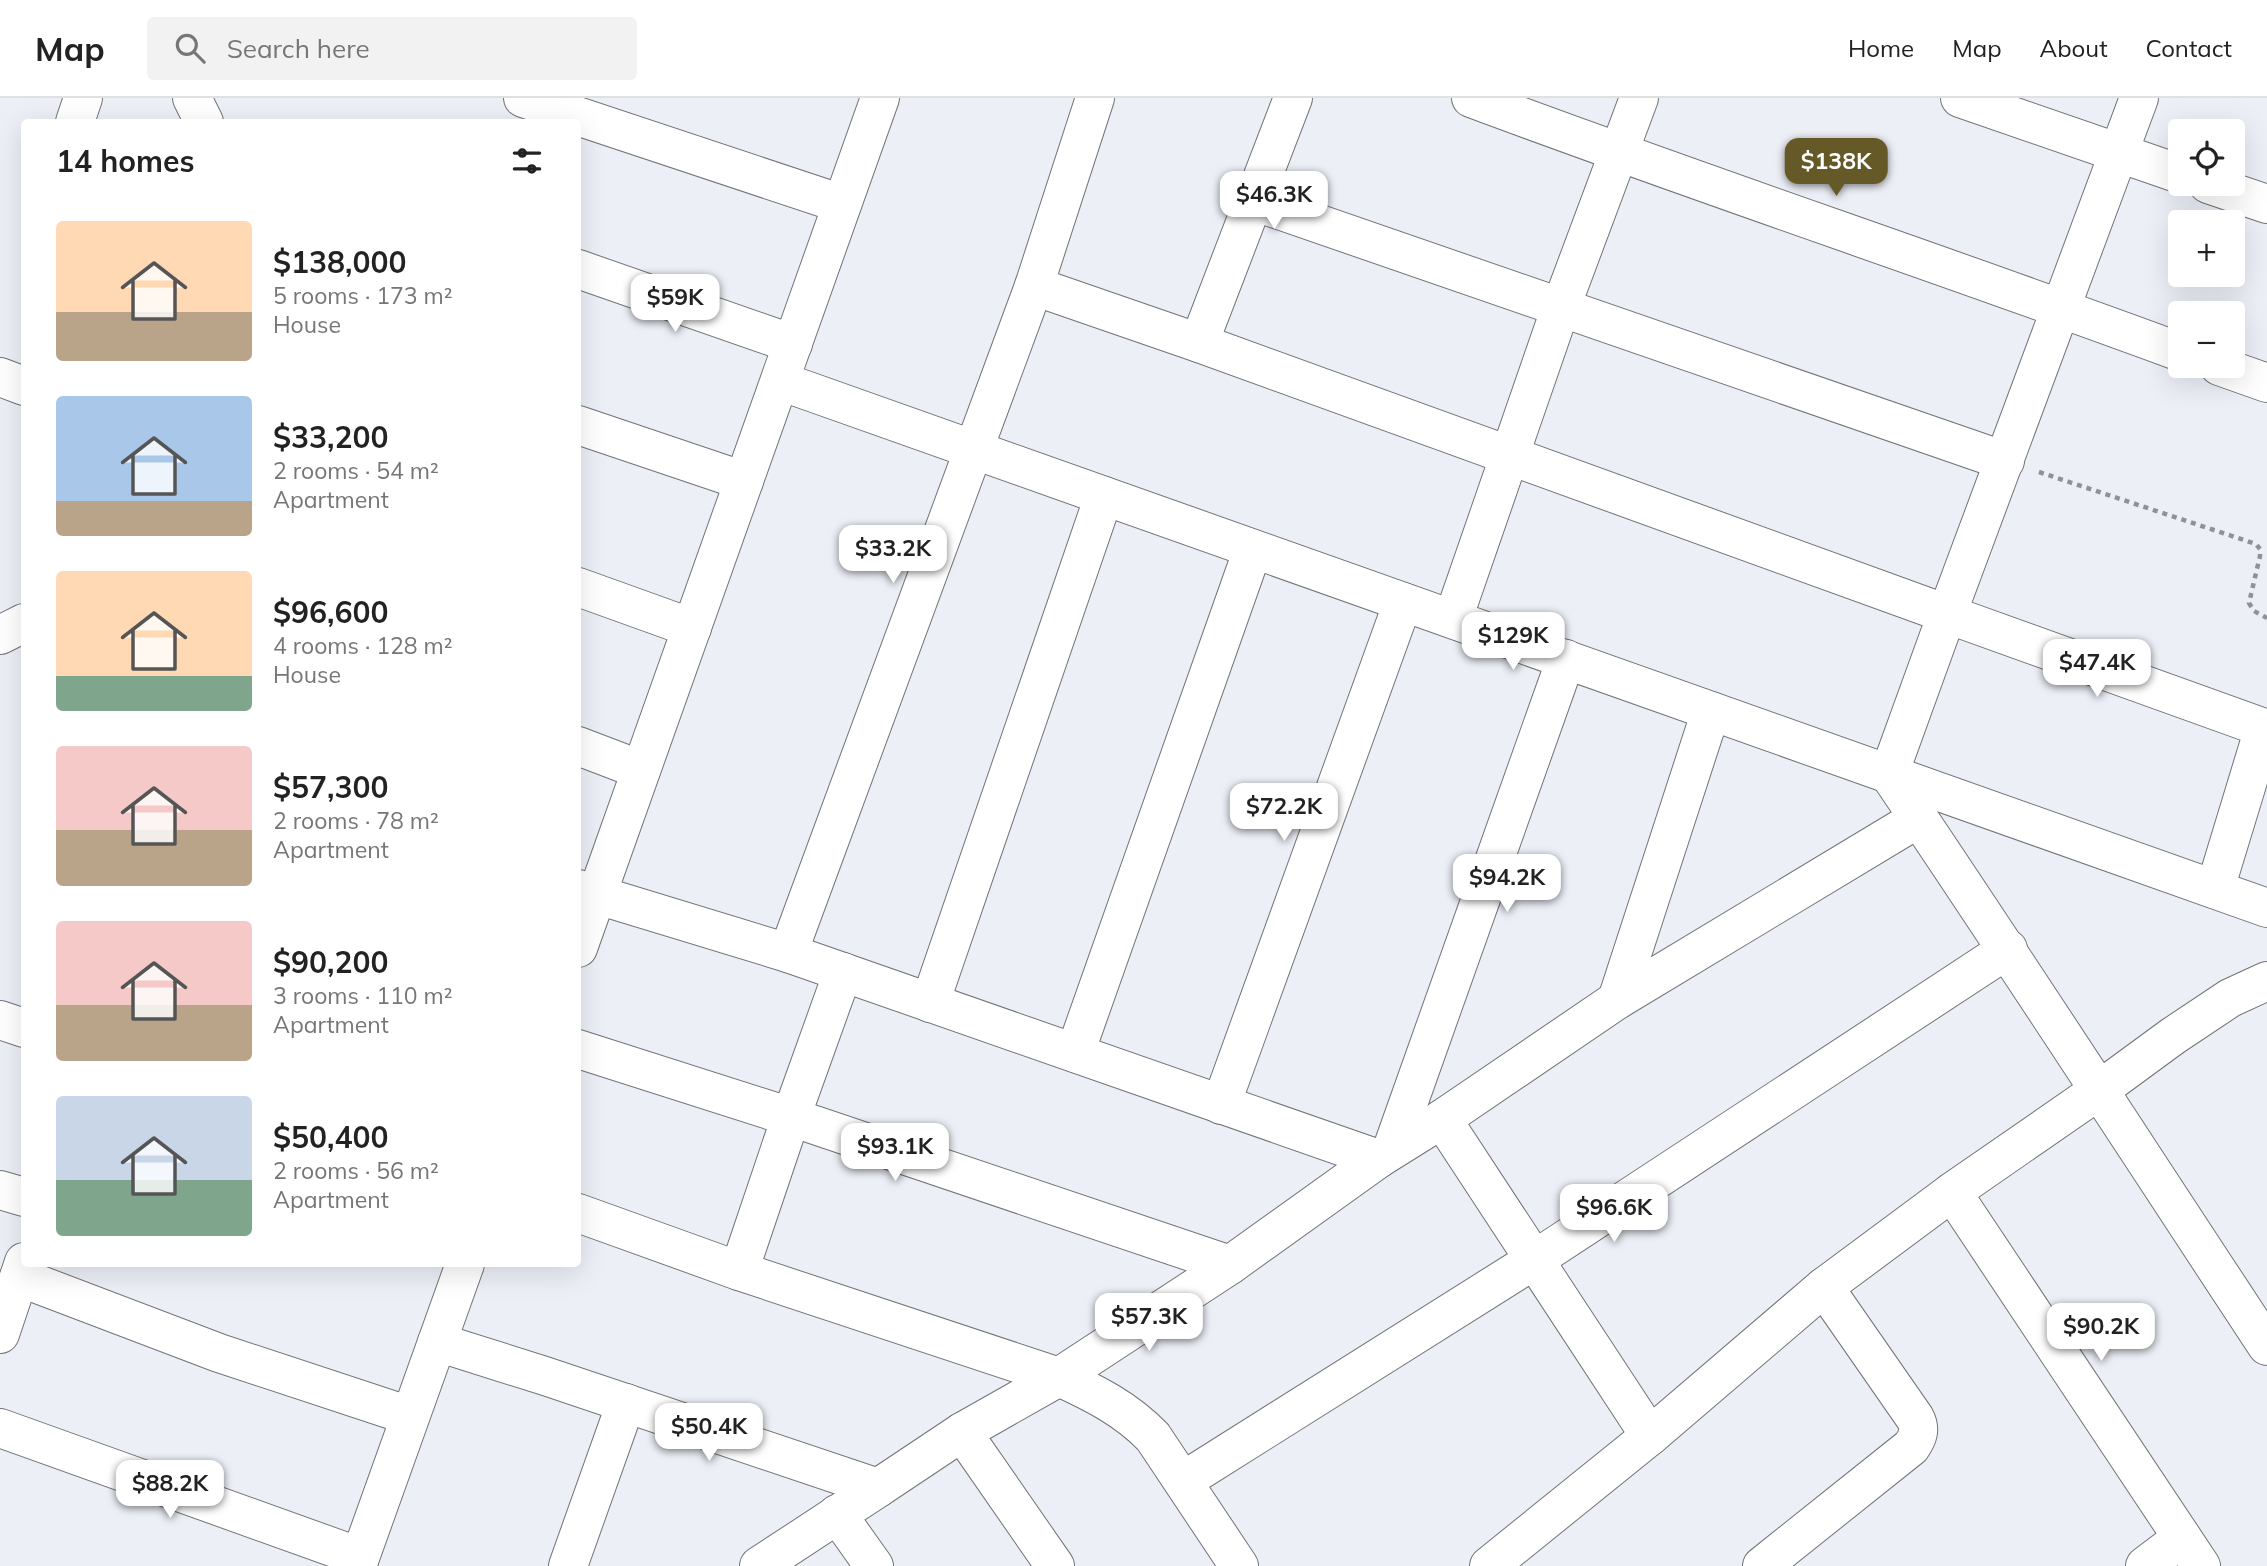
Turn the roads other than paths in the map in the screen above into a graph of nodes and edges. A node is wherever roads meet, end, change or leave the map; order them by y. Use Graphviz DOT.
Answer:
graph roads {
  1 [pos="83,98"];
  2 [pos="192,98"];
  3 [pos="523,98"];
  4 [pos="1095,98"];
  5 [pos="1293,98"];
  6 [pos="1471,98"];
  7 [pos="1639,98"];
  8 [pos="1961,98"];
  9 [pos="2139,98"];
  10 [pos="875,99"];
  11 [pos="76,119"];
  12 [pos="202,119"];
  13 [pos="1619,153"];
  14 [pos="2119,154"];
  15 [pos="2168,170"];
  16 [pos="2243,196"];
  17 [pos="1253,201"];
  18 [pos="2267,204"];
  19 [pos="842,205"];
  20 [pos="581,270"];
  21 [pos="1034,286"];
  22 [pos="1561,307"];
  23 [pos="2062,308"];
  24 [pos="1199,343"];
  25 [pos="793,344"];
  26 [pos="2168,348"];
  27 [pos="2245,375"];
  28 [pos="0,377"];
  29 [pos="779,381"];
  30 [pos="2267,383"];
  31 [pos="21,385"];
  32 [pos="581,426"];
  33 [pos="975,450"];
  34 [pos="1510,456"];
  35 [pos="2005,461"];
  36 [pos="744,481"];
  37 [pos="1104,496"];
  38 [pos="1253,549"];
  39 [pos="581,588"];
  40 [pos="1403,602"];
  41 [pos="1947,614"];
  42 [pos="1453,620"];
  43 [pos="21,624"];
  44 [pos="692,628"];
  45 [pos="0,635"];
  46 [pos="1566,659"];
  47 [pos="1712,711"];
  48 [pos="2265,728"];
  49 [pos="581,747"];
  50 [pos="641,770"];
  51 [pos="1889,774"];
  52 [pos="1919,818"];
  53 [pos="2215,889"];
  54 [pos="587,892"];
  55 [pos="2267,908"];
  56 [pos="581,929"];
  57 [pos="2008,949"];
  58 [pos="788,953"];
  59 [pos="843,972"];
  60 [pos="2267,981"];
  61 [pos="1617,1000"];
  62 [pos="930,1003"];
  63 [pos="0,1020"];
  64 [pos="21,1027"];
  65 [pos="581,1050"];
  66 [pos="1075,1054"];
  67 [pos="2098,1091"];
  68 [pos="1221,1105"];
  69 [pos="791,1117"];
  70 [pos="1442,1119"];
  71 [pos="1385,1154"];
  72 [pos="0,1190"];
  73 [pos="1952,1192"];
  74 [pos="21,1196"];
  75 [pos="581,1214"];
  76 [pos="1534,1260"];
  77 [pos="1230,1265"];
  78 [pos="456,1267"];
  79 [pos="22,1269"];
  80 [pos="739,1271"];
  81 [pos="1824,1287"];
  82 [pos="0,1334"];
  83 [pos="437,1342"];
  84 [pos="2267,1346"];
  85 [pos="1059,1377"];
  86 [pos="626,1403"];
  87 [pos="410,1416"];
  88 [pos="0,1427"];
  89 [pos="962,1432"];
  90 [pos="1650,1436"];
  91 [pos="1183,1481"];
  92 [pos="878,1488"];
  93 [pos="837,1514"];
  94 [pos="2192,1552"];
  95 [pos="358,1561"];
  96 [pos="568,1566"];
  97 [pos="759,1566"];
  98 [pos="874,1566"];
  99 [pos="1055,1566"];
  100 [pos="1239,1566"];
  101 [pos="1489,1566"];
  102 [pos="1762,1566"];
  103 [pos="2145,1566"];
  1 -- 11 [label="street"];
  2 -- 12 [label="street"];
  3 -- 19 [label="street"];
  4 -- 21 [label="street"];
  5 -- 17 [label="street"];
  6 -- 13 [label="street"];
  7 -- 13 [label="street"];
  8 -- 14 [label="street"];
  9 -- 14 [label="street"];
  10 -- 19 [label="street"];
  13 -- 22 [label="street"];
  13 -- 23 [label="street"];
  14 -- 15 [label="street"];
  14 -- 23 [label="street"];
  16 -- 18 [label="street"];
  17 -- 22 [label="street"];
  17 -- 24 [label="street"];
  19 -- 25 [label="street"];
  20 -- 25 [label="street"];
  21 -- 24 [label="street"];
  21 -- 33 [label="street"];
  22 -- 34 [label="street"];
  22 -- 35 [label="street"];
  23 -- 26 [label="street"];
  23 -- 35 [label="street"];
  24 -- 34 [label="street"];
  25 -- 29 [label="street"];
  27 -- 30 [label="street"];
  28 -- 31 [label="street"];
  29 -- 33 [label="street"];
  29 -- 36 [label="street"];
  32 -- 36 [label="street"];
  33 -- 37 [label="street"];
  33 -- 58 [label="street"];
  34 -- 41 [label="street"];
  34 -- 42 [label="street"];
  35 -- 41 [label="street"];
  36 -- 44 [label="street"];
  37 -- 38 [label="street"];
  37 -- 62 [label="street"];
  38 -- 40 [label="street"];
  38 -- 66 [label="street"];
  39 -- 44 [label="street"];
  40 -- 42 [label="street"];
  40 -- 68 [label="street"];
  41 -- 48 [label="street"];
  41 -- 51 [label="street"];
  42 -- 46 [label="street"];
  43 -- 45 [label="street"];
  44 -- 50 [label="street"];
  46 -- 47 [label="street"];
  46 -- 71 [label="street"];
  47 -- 51 [label="street"];
  47 -- 61 [label="street"];
  48 -- 53 [label="street"];
  49 -- 50 [label="street"];
  50 -- 54 [label="street"];
  51 -- 52 [label="street"];
  51 -- 53 [label="street"];
  52 -- 57 [label="street"];
  52 -- 61 [label="street"];
  53 -- 55 [label="street"];
  54 -- 56 [label="street"];
  54 -- 58 [label="street"];
  57 -- 67 [label="street"];
  57 -- 76 [label="street"];
  58 -- 59 [label="street"];
  59 -- 62 [label="street"];
  59 -- 69 [label="street"];
  60 -- 67 [label="street"];
  61 -- 70 [label="street"];
  62 -- 66 [label="street"];
  63 -- 64 [label="street"];
  65 -- 69 [label="street"];
  66 -- 68 [label="street"];
  67 -- 73 [label="street"];
  67 -- 84 [label="street"];
  68 -- 71 [label="street"];
  69 -- 77 [label="street"];
  69 -- 80 [label="street"];
  70 -- 71 [label="street"];
  70 -- 76 [label="street"];
  71 -- 77 [label="street"];
  72 -- 74 [label="street"];
  73 -- 81 [label="street"];
  73 -- 94 [label="street"];
  75 -- 80 [label="street"];
  76 -- 90 [label="street"];
  76 -- 91 [label="street"];
  77 -- 85 [label="street"];
  78 -- 83 [label="street"];
  79 -- 82 [label="street"];
  79 -- 87 [label="street"];
  80 -- 85 [label="street"];
  81 -- 90 [label="street"];
  81 -- 102 [label="street"];
  83 -- 86 [label="street"];
  83 -- 87 [label="street"];
  85 -- 89 [label="street"];
  85 -- 91 [label="street"];
  86 -- 92 [label="street"];
  86 -- 96 [label="street"];
  87 -- 95 [label="street"];
  88 -- 95 [label="street"];
  89 -- 92 [label="street"];
  89 -- 99 [label="street"];
  90 -- 101 [label="street"];
  91 -- 100 [label="street"];
  92 -- 93 [label="street"];
  93 -- 97 [label="street"];
  93 -- 98 [label="street"];
  94 -- 103 [label="street"];
}
